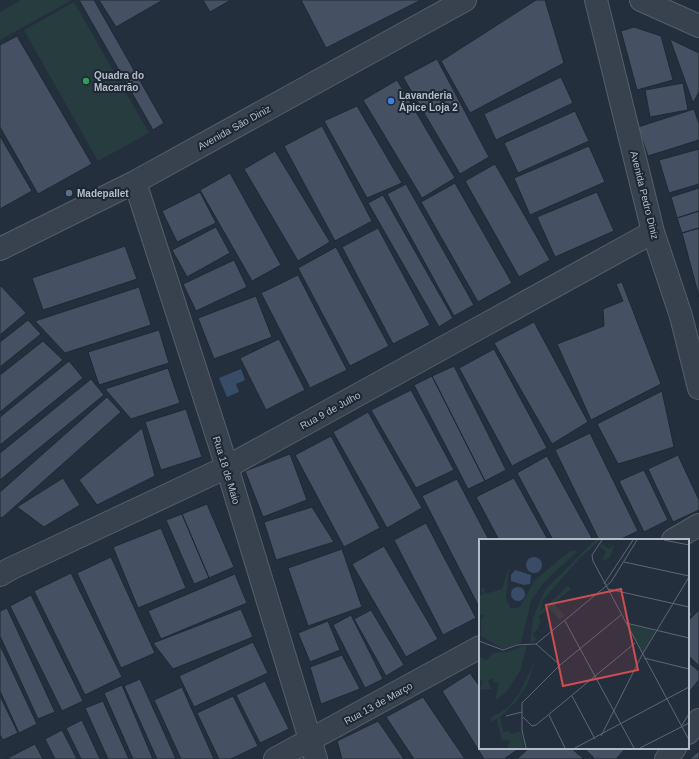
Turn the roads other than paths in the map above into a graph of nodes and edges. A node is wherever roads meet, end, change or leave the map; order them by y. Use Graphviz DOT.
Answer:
graph roads {
  1 [pos="465,0"];
  2 [pos="596,0"];
  3 [pos="640,0"];
  4 [pos="699,26"];
  5 [pos="135,182"];
  6 [pos="653,232"];
  7 [pos="0,249"];
  8 [pos="690,320"];
  9 [pos="699,388"];
  10 [pos="227,467"];
  11 [pos="699,525"];
  12 [pos="675,539"];
  13 [pos="3,566"];
  14 [pos="479,648"];
  15 [pos="699,720"];
  16 [pos="689,732"];
  17 [pos="674,749"];
  18 [pos="313,750"];
  19 [pos="275,759"];
  20 [pos="666,759"];
  1 -- 5 [label="street, Avenida São Diniz"];
  2 -- 6 [label="street, Avenida Pedro Diniz"];
  3 -- 4 [label="street"];
  5 -- 7 [label="street, Avenida São Diniz"];
  5 -- 10 [label="street, Rua 18 de Maio"];
  6 -- 8 [label="street, Avenida Pedro Diniz"];
  6 -- 10 [label="street, Rua 9 de Julho"];
  8 -- 9 [label="street, Avenida Pedro Diniz"];
  10 -- 13 [label="street, Rua 9 de Julho"];
  10 -- 18 [label="street, Rua 18 de Maio"];
  11 -- 12 [label="street"];
  14 -- 18 [label="street, Rua 13 de Março"];
  15 -- 16 [label="street"];
  17 -- 20 [label="street"];
  18 -- 19 [label="street, Rua 13 de Março"];
}
